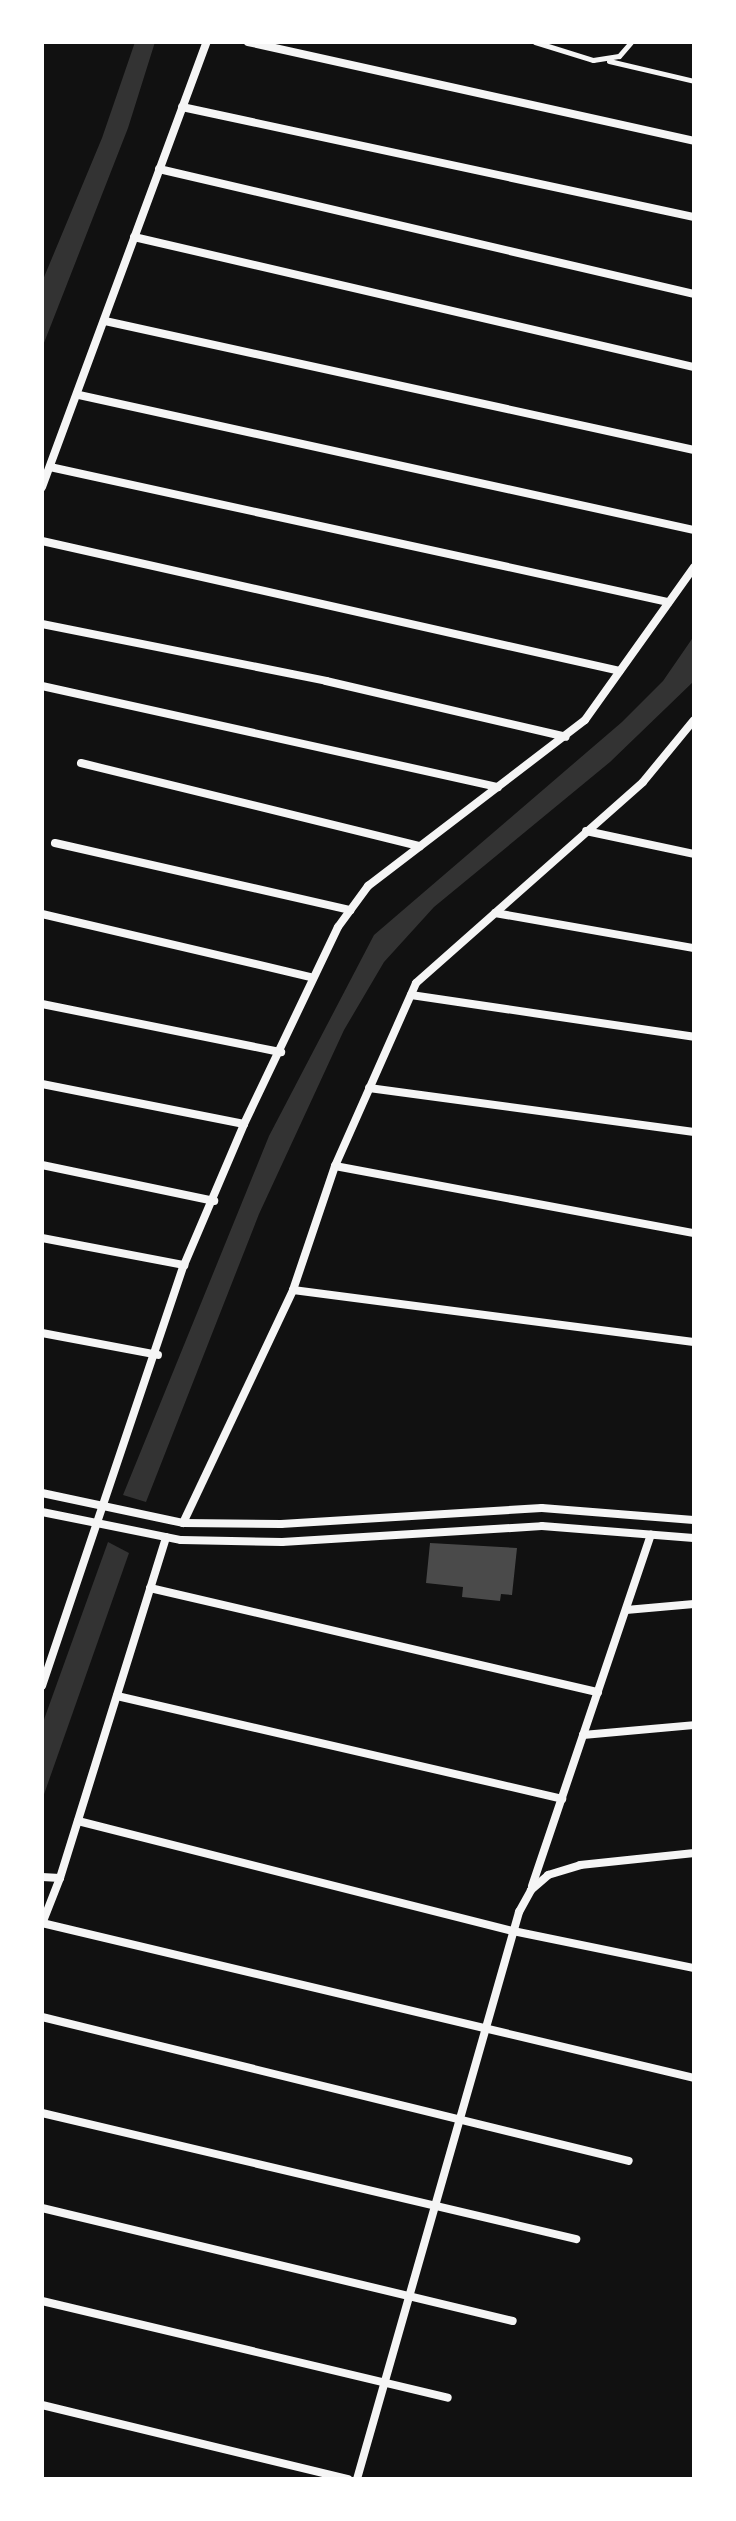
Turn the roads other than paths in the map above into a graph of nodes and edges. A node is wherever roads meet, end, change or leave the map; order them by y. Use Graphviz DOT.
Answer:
graph roads {
  1 [pos="207,42"];
  2 [pos="248,42"];
  3 [pos="535,42"];
  4 [pos="631,42"];
  5 [pos="608,60"];
  6 [pos="694,81"];
  7 [pos="182,107"];
  8 [pos="694,141"];
  9 [pos="159,169"];
  10 [pos="694,217"];
  11 [pos="134,237"];
  12 [pos="694,294"];
  13 [pos="105,321"];
  14 [pos="694,367"];
  15 [pos="79,395"];
  16 [pos="694,450"];
  17 [pos="50,467"];
  18 [pos="42,487"];
  19 [pos="694,530"];
  20 [pos="42,541"];
  21 [pos="694,567"];
  22 [pos="668,602"];
  23 [pos="42,624"];
  24 [pos="620,671"];
  25 [pos="42,686"];
  26 [pos="694,720"];
  27 [pos="566,737"];
  28 [pos="81,763"];
  29 [pos="498,787"];
  30 [pos="586,831"];
  31 [pos="55,843"];
  32 [pos="420,846"];
  33 [pos="694,854"];
  34 [pos="350,910"];
  35 [pos="495,913"];
  36 [pos="42,914"];
  37 [pos="694,948"];
  38 [pos="311,977"];
  39 [pos="411,995"];
  40 [pos="42,1004"];
  41 [pos="694,1037"];
  42 [pos="281,1052"];
  43 [pos="42,1084"];
  44 [pos="369,1088"];
  45 [pos="244,1124"];
  46 [pos="694,1132"];
  47 [pos="42,1165"];
  48 [pos="335,1166"];
  49 [pos="214,1201"];
  50 [pos="694,1233"];
  51 [pos="42,1238"];
  52 [pos="184,1265"];
  53 [pos="293,1290"];
  54 [pos="42,1333"];
  55 [pos="694,1342"];
  56 [pos="158,1355"];
  57 [pos="42,1493"];
  58 [pos="106,1506"];
  59 [pos="42,1512"];
  60 [pos="694,1520"];
  61 [pos="183,1523"];
  62 [pos="100,1524"];
  63 [pos="651,1535"];
  64 [pos="166,1537"];
  65 [pos="694,1538"];
  66 [pos="150,1588"];
  67 [pos="694,1604"];
  68 [pos="626,1610"];
  69 [pos="47,1661"];
  70 [pos="42,1686"];
  71 [pos="598,1692"];
  72 [pos="117,1696"];
  73 [pos="694,1725"];
  74 [pos="583,1735"];
  75 [pos="562,1799"];
  76 [pos="78,1821"];
  77 [pos="694,1853"];
  78 [pos="42,1877"];
  79 [pos="60,1878"];
  80 [pos="531,1890"];
  81 [pos="42,1924"];
  82 [pos="513,1931"];
  83 [pos="694,1968"];
  84 [pos="42,2017"];
  85 [pos="694,2078"];
  86 [pos="42,2113"];
  87 [pos="459,2119"];
  88 [pos="629,2161"];
  89 [pos="435,2205"];
  90 [pos="42,2208"];
  91 [pos="576,2239"];
  92 [pos="409,2296"];
  93 [pos="42,2301"];
  94 [pos="513,2321"];
  95 [pos="384,2383"];
  96 [pos="448,2398"];
  97 [pos="42,2405"];
  98 [pos="348,2479"];
  99 [pos="357,2479"];
  1 -- 7 [label="street"];
  2 -- 8 [label="street"];
  3 -- 5 [label="lane"];
  4 -- 5 [label="lane"];
  5 -- 6 [label="lane"];
  7 -- 9 [label="street"];
  7 -- 10 [label="street"];
  9 -- 11 [label="street"];
  9 -- 12 [label="street"];
  11 -- 13 [label="street"];
  11 -- 14 [label="street"];
  13 -- 15 [label="street"];
  13 -- 16 [label="street"];
  15 -- 17 [label="street"];
  15 -- 19 [label="street"];
  17 -- 18 [label="street"];
  17 -- 22 [label="street"];
  20 -- 24 [label="street"];
  21 -- 22 [label="street"];
  22 -- 24 [label="street"];
  23 -- 27 [label="street"];
  24 -- 27 [label="street"];
  25 -- 29 [label="street"];
  26 -- 30 [label="street"];
  27 -- 29 [label="street"];
  28 -- 32 [label="street"];
  29 -- 32 [label="street"];
  30 -- 33 [label="street"];
  30 -- 35 [label="street"];
  31 -- 34 [label="street"];
  32 -- 34 [label="street"];
  34 -- 38 [label="street"];
  35 -- 37 [label="street"];
  35 -- 39 [label="street"];
  36 -- 38 [label="street"];
  38 -- 42 [label="street"];
  39 -- 41 [label="street"];
  39 -- 44 [label="street"];
  40 -- 42 [label="street"];
  42 -- 45 [label="street"];
  43 -- 45 [label="street"];
  44 -- 46 [label="street"];
  44 -- 48 [label="street"];
  45 -- 49 [label="street"];
  47 -- 49 [label="street"];
  48 -- 50 [label="street"];
  48 -- 53 [label="street"];
  49 -- 52 [label="street"];
  51 -- 52 [label="street"];
  52 -- 56 [label="street"];
  53 -- 55 [label="street"];
  53 -- 61 [label="street"];
  54 -- 56 [label="street"];
  56 -- 58 [label="street"];
  57 -- 58 [label="street"];
  58 -- 61 [label="street"];
  58 -- 62 [label="street"];
  59 -- 62 [label="street"];
  60 -- 61 [label="street"];
  62 -- 64 [label="street"];
  62 -- 69 [label="street"];
  63 -- 64 [label="street"];
  63 -- 65 [label="street"];
  63 -- 68 [label="street"];
  64 -- 66 [label="street"];
  66 -- 71 [label="street"];
  66 -- 72 [label="street"];
  67 -- 68 [label="street"];
  68 -- 71 [label="street"];
  69 -- 70 [label="street"];
  71 -- 74 [label="street"];
  72 -- 75 [label="street"];
  72 -- 76 [label="street"];
  73 -- 74 [label="street"];
  74 -- 75 [label="street"];
  75 -- 80 [label="street"];
  76 -- 79 [label="street"];
  76 -- 82 [label="street"];
  77 -- 80 [label="street"];
  78 -- 79 [label="street"];
  79 -- 81 [label="street"];
  80 -- 82 [label="street"];
  81 -- 85 [label="street"];
  82 -- 83 [label="street"];
  82 -- 87 [label="street"];
  84 -- 87 [label="street"];
  86 -- 89 [label="street"];
  87 -- 88 [label="street"];
  87 -- 89 [label="street"];
  89 -- 91 [label="street"];
  89 -- 92 [label="street"];
  90 -- 92 [label="street"];
  92 -- 94 [label="street"];
  92 -- 95 [label="street"];
  93 -- 95 [label="street"];
  95 -- 96 [label="street"];
  95 -- 99 [label="street"];
  97 -- 98 [label="street"];
}
